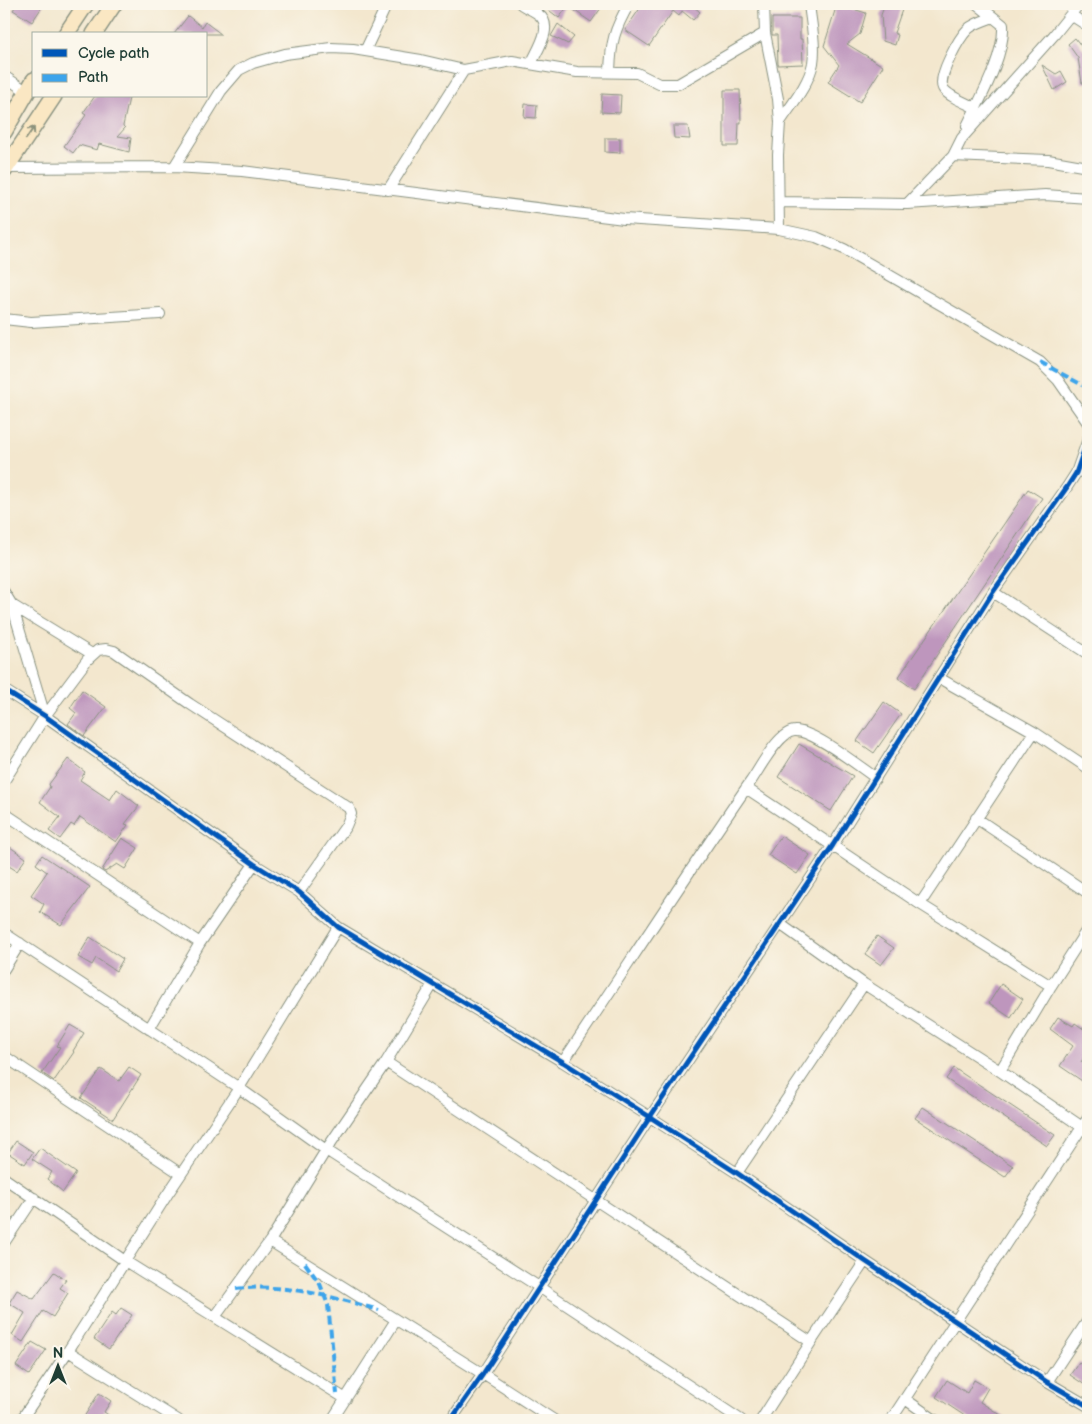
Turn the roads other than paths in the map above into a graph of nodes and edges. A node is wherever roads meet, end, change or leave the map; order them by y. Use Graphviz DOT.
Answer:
graph roads {
  1 [pos="86,4"];
  2 [pos="114,4"];
  3 [pos="387,4"];
  4 [pos="521,4"];
  5 [pos="629,4"];
  6 [pos="764,4"];
  7 [pos="809,4"];
  8 [pos="977,4"];
  9 [pos="1079,4"];
  10 [pos="1071,15"];
  11 [pos="993,18"];
  12 [pos="1088,26"];
  13 [pos="67,32"];
  14 [pos="95,32"];
  15 [pos="765,33"];
  16 [pos="365,51"];
  17 [pos="531,64"];
  18 [pos="464,70"];
  19 [pos="610,72"];
  20 [pos="4,76"];
  21 [pos="30,86"];
  22 [pos="53,98"];
  23 [pos="976,108"];
  24 [pos="780,122"];
  25 [pos="4,132"];
  26 [pos="962,138"];
  27 [pos="953,156"];
  28 [pos="174,167"];
  29 [pos="1088,167"];
  30 [pos="4,169"];
  31 [pos="388,190"];
  32 [pos="1088,198"];
  33 [pos="778,202"];
  34 [pos="908,204"];
  35 [pos="779,229"];
  36 [pos="160,314"];
  37 [pos="4,319"];
  38 [pos="1088,423"];
  39 [pos="1088,439"];
  40 [pos="4,592"];
  41 [pos="994,592"];
  42 [pos="12,605"];
  43 [pos="92,654"];
  44 [pos="1088,654"];
  45 [pos="939,678"];
  46 [pos="4,690"];
  47 [pos="45,716"];
  48 [pos="1034,732"];
  49 [pos="1088,768"];
  50 [pos="876,778"];
  51 [pos="4,781"];
  52 [pos="746,788"];
  53 [pos="4,813"];
  54 [pos="976,818"];
  55 [pos="833,845"];
  56 [pos="254,864"];
  57 [pos="299,892"];
  58 [pos="1088,893"];
  59 [pos="920,904"];
  60 [pos="780,924"];
  61 [pos="338,927"];
  62 [pos="1088,928"];
  63 [pos="4,933"];
  64 [pos="20,943"];
  65 [pos="200,943"];
  66 [pos="4,969"];
  67 [pos="433,984"];
  68 [pos="864,984"];
  69 [pos="1050,986"];
  70 [pos="149,1029"];
  71 [pos="4,1056"];
  72 [pos="386,1062"];
  73 [pos="563,1062"];
  74 [pos="1000,1070"];
  75 [pos="239,1088"];
  76 [pos="650,1117"];
  77 [pos="1086,1125"];
  78 [pos="326,1150"];
  79 [pos="737,1173"];
  80 [pos="181,1174"];
  81 [pos="4,1178"];
  82 [pos="34,1198"];
  83 [pos="595,1200"];
  84 [pos="270,1241"];
  85 [pos="4,1243"];
  86 [pos="125,1261"];
  87 [pos="865,1261"];
  88 [pos="539,1287"];
  89 [pos="215,1317"];
  90 [pos="396,1320"];
  91 [pos="1088,1320"];
  92 [pos="957,1321"];
  93 [pos="811,1342"];
  94 [pos="68,1351"];
  95 [pos="483,1374"];
  96 [pos="1047,1382"];
  97 [pos="904,1399"];
  98 [pos="346,1400"];
  99 [pos="1088,1406"];
  100 [pos="21,1420"];
  101 [pos="178,1420"];
  102 [pos="332,1420"];
  103 [pos="451,1420"];
  104 [pos="554,1420"];
  105 [pos="741,1420"];
  106 [pos="761,1420"];
  107 [pos="891,1420"];
  108 [pos="935,1420"];
  1 -- 13 [label="main road"];
  2 -- 14 [label="main road"];
  3 -- 16 [label="street"];
  4 -- 17 [label="street"];
  5 -- 19 [label="street"];
  6 -- 15 [label="street"];
  7 -- 24 [label="street"];
  8 -- 11 [label="street"];
  9 -- 10 [label="street"];
  10 -- 12 [label="street"];
  10 -- 26 [label="street"];
  11 -- 23 [label="street"];
  11 -- 23 [label="street"];
  15 -- 19 [label="street"];
  15 -- 24 [label="street"];
  16 -- 18 [label="street"];
  16 -- 28 [label="street"];
  17 -- 18 [label="street"];
  17 -- 19 [label="street"];
  18 -- 31 [label="street"];
  20 -- 21 [label="street"];
  21 -- 25 [label="main road"];
  30 -- 22 [label="main road, one-way"];
  23 -- 26 [label="street"];
  24 -- 33 [label="street"];
  26 -- 27 [label="street"];
  27 -- 29 [label="street"];
  27 -- 34 [label="street"];
  28 -- 30 [label="street"];
  28 -- 31 [label="street"];
  31 -- 35 [label="street"];
  32 -- 34 [label="street"];
  33 -- 34 [label="street"];
  33 -- 35 [label="street"];
  35 -- 38 [label="street"];
  36 -- 37 [label="street"];
  39 -- 41 [label="street"];
  40 -- 42 [label="street"];
  41 -- 44 [label="street"];
  41 -- 45 [label="street"];
  42 -- 43 [label="street"];
  42 -- 47 [label="street"];
  43 -- 47 [label="street"];
  43 -- 57 [label="street"];
  45 -- 48 [label="street"];
  45 -- 50 [label="street"];
  46 -- 47 [label="street"];
  47 -- 51 [label="street"];
  47 -- 56 [label="street"];
  48 -- 49 [label="street"];
  48 -- 54 [label="street"];
  50 -- 52 [label="street"];
  50 -- 55 [label="street"];
  52 -- 55 [label="street"];
  52 -- 73 [label="street"];
  53 -- 65 [label="street"];
  54 -- 58 [label="street"];
  54 -- 59 [label="street"];
  55 -- 59 [label="street"];
  55 -- 60 [label="street"];
  56 -- 57 [label="street"];
  56 -- 65 [label="street"];
  57 -- 61 [label="street"];
  59 -- 69 [label="street"];
  60 -- 68 [label="street"];
  60 -- 76 [label="street"];
  61 -- 67 [label="street"];
  61 -- 75 [label="street"];
  62 -- 69 [label="street"];
  63 -- 64 [label="street"];
  64 -- 66 [label="street"];
  64 -- 70 [label="street"];
  65 -- 70 [label="street"];
  67 -- 72 [label="street"];
  67 -- 73 [label="street"];
  68 -- 74 [label="street"];
  68 -- 79 [label="street"];
  69 -- 74 [label="street"];
  70 -- 75 [label="street"];
  71 -- 80 [label="street"];
  72 -- 78 [label="street"];
  72 -- 83 [label="street"];
  73 -- 76 [label="street"];
  74 -- 77 [label="street"];
  75 -- 78 [label="street"];
  75 -- 80 [label="street"];
  76 -- 79 [label="street"];
  76 -- 83 [label="street"];
  77 -- 92 [label="street"];
  78 -- 84 [label="street"];
  78 -- 88 [label="street"];
  79 -- 87 [label="street"];
  80 -- 86 [label="street"];
  81 -- 82 [label="street"];
  82 -- 85 [label="street"];
  82 -- 86 [label="street"];
  83 -- 88 [label="street"];
  83 -- 93 [label="street"];
  84 -- 89 [label="street"];
  84 -- 90 [label="street"];
  86 -- 89 [label="street"];
  86 -- 94 [label="street"];
  87 -- 92 [label="street"];
  87 -- 93 [label="street"];
  88 -- 95 [label="street"];
  88 -- 105 [label="street"];
  89 -- 98 [label="street"];
  90 -- 95 [label="street"];
  90 -- 98 [label="street"];
  91 -- 96 [label="street"];
  92 -- 96 [label="street"];
  92 -- 97 [label="street"];
  93 -- 106 [label="street"];
  94 -- 100 [label="street"];
  94 -- 101 [label="street"];
  95 -- 103 [label="street"];
  95 -- 104 [label="street"];
  96 -- 99 [label="street"];
  97 -- 107 [label="street"];
  97 -- 108 [label="street"];
  98 -- 102 [label="street"];
}
